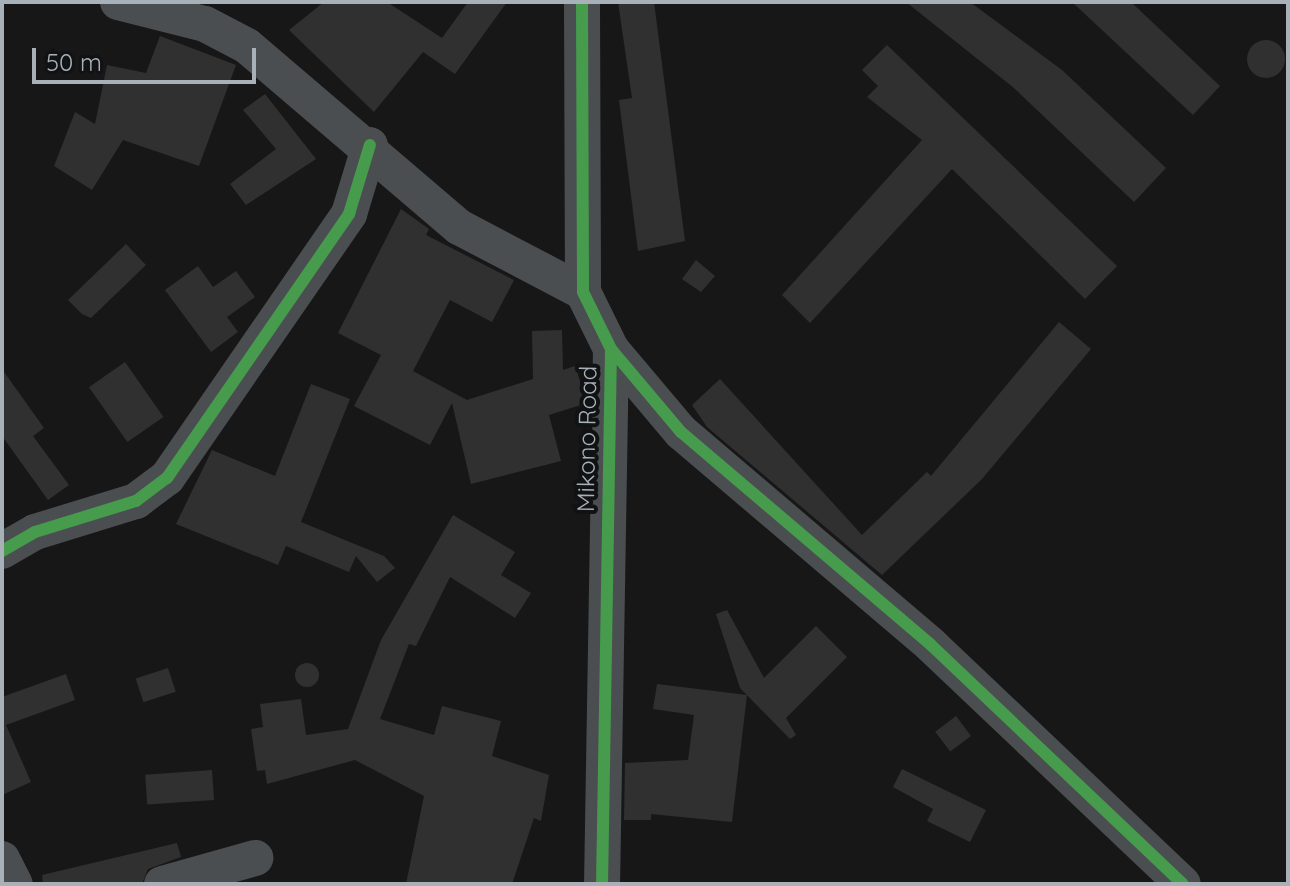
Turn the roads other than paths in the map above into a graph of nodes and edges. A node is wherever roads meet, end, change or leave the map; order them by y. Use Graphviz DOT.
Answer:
graph roads {
  1 [pos="118,2"];
  2 [pos="582,2"];
  3 [pos="370,145"];
  4 [pos="583,292"];
  5 [pos="611,349"];
  6 [pos="2,551"];
  7 [pos="255,858"];
  8 [pos="2,859"];
  9 [pos="15,884"];
  10 [pos="162,884"];
  11 [pos="602,884"];
  12 [pos="1183,884"];
  1 -- 3 [label="street"];
  2 -- 4 [label="street, Mikono Road"];
  3 -- 4 [label="street"];
  3 -- 6 [label="street"];
  4 -- 5 [label="street, Mikono Road"];
  5 -- 11 [label="street, Mikono Road"];
  5 -- 12 [label="street"];
  7 -- 10 [label="street"];
  8 -- 9 [label="street"];
}
